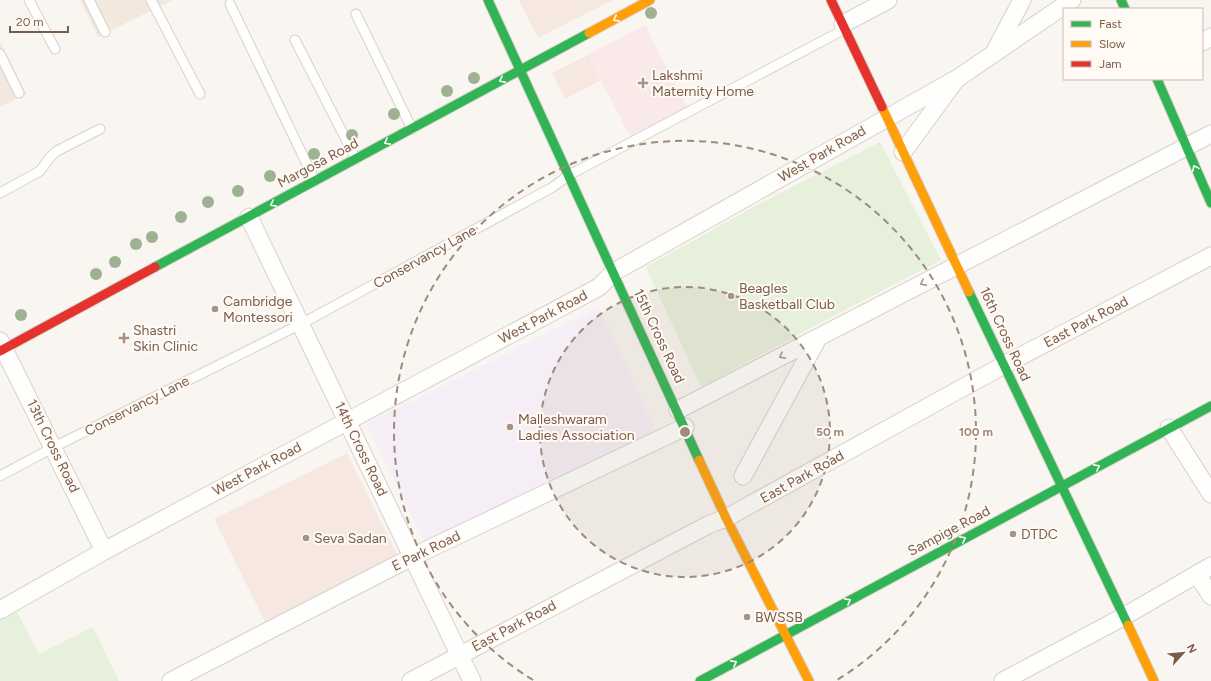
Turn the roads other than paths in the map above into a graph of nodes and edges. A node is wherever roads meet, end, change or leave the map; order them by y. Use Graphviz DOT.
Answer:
graph roads {
  1 [pos="30,0"];
  2 [pos="89,0"];
  3 [pos="151,0"];
  4 [pos="488,0"];
  5 [pos="650,0"];
  6 [pos="831,0"];
  7 [pos="888,0"];
  8 [pos="1022,0"];
  9 [pos="1072,0"];
  10 [pos="230,4"];
  11 [pos="356,14"];
  12 [pos="844,26"];
  13 [pos="105,32"];
  14 [pos="295,40"];
  15 [pos="55,49"];
  16 [pos="0,54"];
  17 [pos="993,55"];
  18 [pos="520,70"];
  19 [pos="958,78"];
  20 [pos="1157,80"];
  21 [pos="19,92"];
  22 [pos="200,94"];
  23 [pos="887,117"];
  24 [pos="100,129"];
  25 [pos="412,129"];
  26 [pos="1211,134"];
  27 [pos="1186,148"];
  28 [pos="903,152"];
  29 [pos="356,159"];
  30 [pos="569,175"];
  31 [pos="315,181"];
  32 [pos="0,193"];
  33 [pos="1211,204"];
  34 [pos="250,217"];
  35 [pos="1211,256"];
  36 [pos="957,265"];
  37 [pos="614,272"];
  38 [pos="301,324"];
  39 [pos="818,338"];
  40 [pos="1,347"];
  41 [pos="1004,365"];
  42 [pos="1211,406"];
  43 [pos="678,410"];
  44 [pos="347,420"];
  45 [pos="685,427"];
  46 [pos="1169,428"];
  47 [pos="54,447"];
  48 [pos="0,476"];
  49 [pos="743,476"];
  50 [pos="1062,486"];
  51 [pos="1211,494"];
  52 [pos="726,518"];
  53 [pos="104,551"];
  54 [pos="412,557"];
  55 [pos="1204,570"];
  56 [pos="1211,596"];
  57 [pos="0,610"];
  58 [pos="1124,617"];
  59 [pos="785,635"];
  60 [pos="459,655"];
  61 [pos="1152,680"];
  62 [pos="171,681"];
  63 [pos="411,681"];
  64 [pos="472,681"];
  65 [pos="700,681"];
  66 [pos="809,681"];
  67 [pos="1002,681"];
  1 -- 15 [label="lane"];
  2 -- 13 [label="lane"];
  3 -- 22 [label="lane"];
  4 -- 18 [label="street, 15th Cross Road"];
  5 -- 18 [label="street, Margosa Road, one-way"];
  6 -- 12 [label="street, 16th Cross Road"];
  7 -- 12 [label="street, Conservancy Lane"];
  8 -- 17 [label="street"];
  9 -- 17 [label="street, West Park Road"];
  10 -- 31 [label="lane"];
  11 -- 25 [label="lane"];
  12 -- 23 [label="street, 16th Cross Road"];
  12 -- 30 [label="lane, Conservancy Lane"];
  14 -- 29 [label="lane"];
  16 -- 21 [label="lane"];
  17 -- 19 [label="street, West Park Road"];
  18 -- 25 [label="street, Margosa Road, one-way"];
  18 -- 30 [label="street, 15th Cross Road"];
  19 -- 23 [label="street, West Park Road"];
  19 -- 28 [label="street"];
  20 -- 27 [label="street"];
  23 -- 28 [label="street, 16th Cross Road"];
  23 -- 37 [label="street, West Park Road"];
  24 -- 32 [label="lane"];
  25 -- 29 [label="street, Margosa Road, one-way"];
  26 -- 27 [label="street"];
  33 -- 27 [label="street, one-way"];
  27 -- 36 [label="street"];
  28 -- 36 [label="street, 16th Cross Road"];
  29 -- 31 [label="street, Margosa Road"];
  30 -- 37 [label="street, 15th Cross Road"];
  30 -- 38 [label="lane, Conservancy Lane"];
  31 -- 34 [label="street, Margosa Road, one-way"];
  34 -- 38 [label="street, 14th Cross Road"];
  34 -- 40 [label="street, Margosa Road"];
  35 -- 41 [label="street, East Park Road"];
  36 -- 39 [label="street, one-way"];
  36 -- 41 [label="street, 16th Cross Road"];
  37 -- 43 [label="street, 15th Cross Road"];
  37 -- 44 [label="street, West Park Road"];
  38 -- 44 [label="street, 14th Cross Road"];
  38 -- 47 [label="lane, Conservancy Lane"];
  39 -- 43 [label="street, one-way"];
  39 -- 49 [label="street"];
  40 -- 47 [label="street, 13th Cross Road"];
  41 -- 50 [label="street, 16th Cross Road"];
  41 -- 52 [label="street, East Park Road"];
  42 -- 46 [label="street, Sampige Road"];
  43 -- 45 [label="street, 15th Cross Road"];
  44 -- 53 [label="street, West Park Road"];
  44 -- 54 [label="street, 14th Cross Road"];
  45 -- 52 [label="street, 15th Cross Road"];
  45 -- 54 [label="street, E Park Road"];
  50 -- 46 [label="street, Sampige Road, one-way"];
  46 -- 51 [label="street"];
  47 -- 48 [label="lane, Conservancy Lane"];
  47 -- 53 [label="street, 13th Cross Road"];
  50 -- 58 [label="street, 16th Cross Road"];
  59 -- 50 [label="street, Sampige Road, one-way"];
  52 -- 59 [label="street, 15th Cross Road"];
  52 -- 60 [label="street, East Park Road"];
  53 -- 57 [label="street, West Park Road"];
  54 -- 60 [label="street, 14th Cross Road"];
  54 -- 62 [label="street, E Park Road"];
  55 -- 56 [label="street"];
  55 -- 58 [label="street"];
  58 -- 61 [label="street, 16th Cross Road"];
  58 -- 67 [label="street"];
  65 -- 59 [label="street, Sampige Road, one-way"];
  59 -- 66 [label="street, 15th Cross Road"];
  60 -- 63 [label="street, East Park Road"];
  60 -- 64 [label="street, 14th Cross Road"];
}
